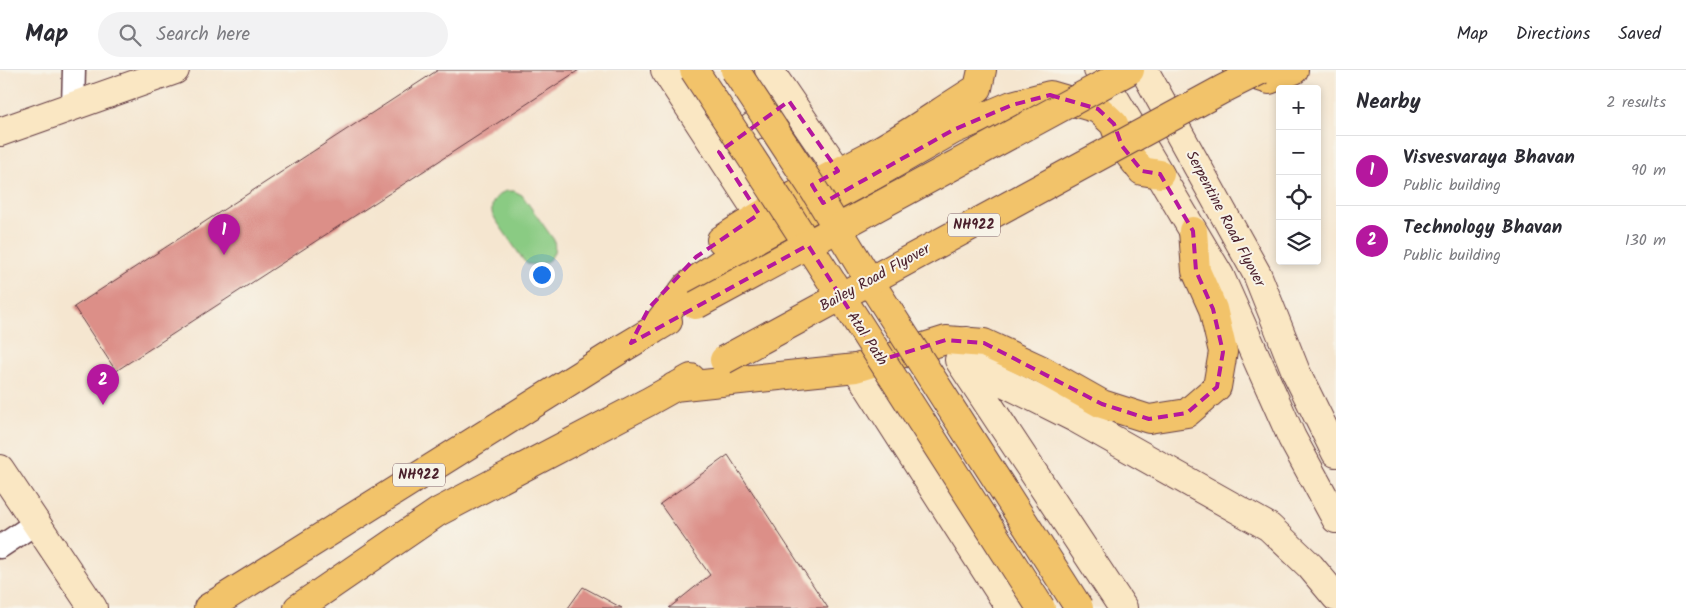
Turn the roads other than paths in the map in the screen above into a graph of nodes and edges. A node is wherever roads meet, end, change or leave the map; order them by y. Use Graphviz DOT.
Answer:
graph roads {
  1 [pos="74,70"];
  2 [pos="175,70"];
  3 [pos="665,70"];
  4 [pos="694,70"];
  5 [pos="735,70"];
  6 [pos="769,70"];
  7 [pos="982,70"];
  8 [pos="1098,70"];
  9 [pos="1130,70"];
  10 [pos="1144,70"];
  11 [pos="1237,70"];
  12 [pos="1261,70"];
  13 [pos="1294,70"];
  14 [pos="789,101"];
  15 [pos="73,105"];
  16 [pos="0,132"];
  17 [pos="719,152"];
  18 [pos="838,171"];
  19 [pos="1160,174"];
  20 [pos="760,214"];
  21 [pos="1193,231"];
  22 [pos="642,336"];
  23 [pos="966,341"];
  24 [pos="856,368"];
  25 [pos="674,387"];
  26 [pos="1336,453"];
  27 [pos="0,469"];
  28 [pos="1336,519"];
  29 [pos="36,523"];
  30 [pos="0,547"];
  31 [pos="1336,597"];
  32 [pos="92,608"];
  33 [pos="208,608"];
  34 [pos="298,608"];
  35 [pos="1010,608"];
  36 [pos="1041,608"];
  37 [pos="1078,608"];
  38 [pos="1123,608"];
  1 -- 15 [label="street"];
  2 -- 15 [label="main road"];
  3 -- 17 [label="main road"];
  4 -- 36 [label="main road, Atal Path, bridge"];
  5 -- 37 [label="main road, bridge"];
  6 -- 14 [label="main road"];
  7 -- 18 [label="main road"];
  8 -- 19 [label="main road, Serpentine Road Flyover"];
  9 -- 22 [label="main road, NH922, bridge"];
  10 -- 26 [label="main road, Serpentine Road Flyover"];
  11 -- 13 [label="main road"];
  12 -- 25 [label="main road, Bailey Road Flyover / NH922, bridge"];
  14 -- 17 [label="main road"];
  14 -- 18 [label="main road"];
  15 -- 16 [label="main road"];
  17 -- 20 [label="main road"];
  18 -- 20 [label="main road"];
  19 -- 21 [label="main road, Serpentine Road Flyover"];
  19 -- 22 [label="main road"];
  20 -- 22 [label="main road"];
  21 -- 23 [label="main road"];
  21 -- 28 [label="main road, Serpentine Road Flyover"];
  22 -- 33 [label="main road, NH922"];
  23 -- 24 [label="main road"];
  23 -- 31 [label="main road"];
  23 -- 38 [label="main road"];
  24 -- 25 [label="main road"];
  24 -- 35 [label="main road"];
  25 -- 34 [label="main road, NH922"];
  27 -- 29 [label="main road"];
  29 -- 30 [label="street"];
  29 -- 32 [label="main road"];
}
